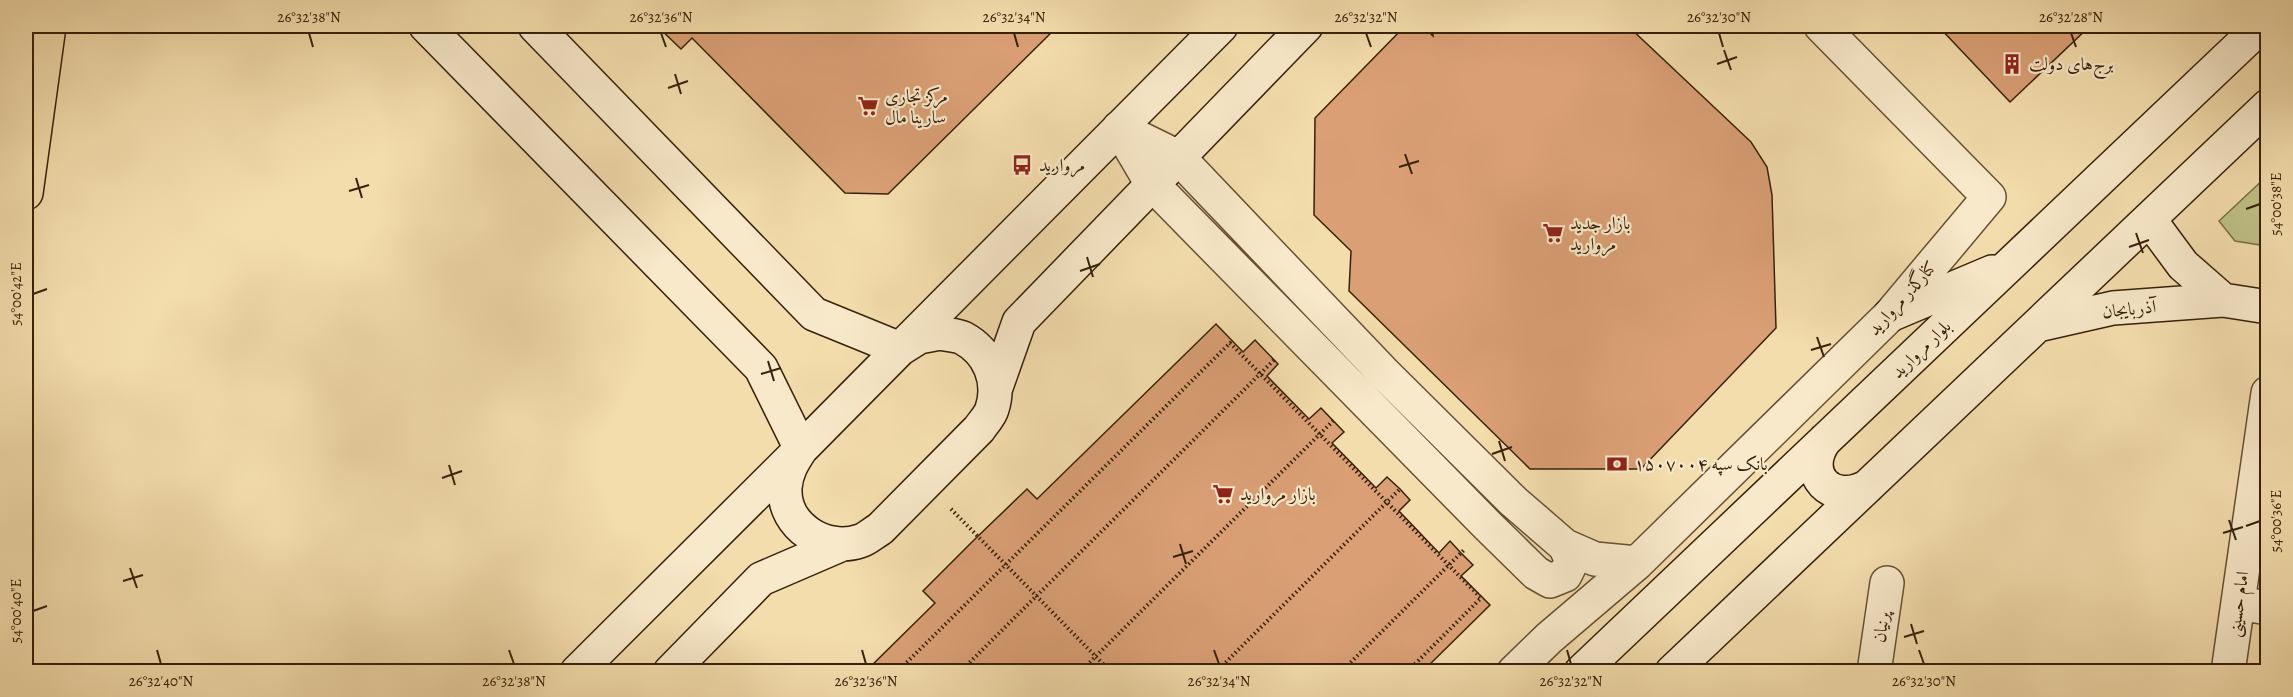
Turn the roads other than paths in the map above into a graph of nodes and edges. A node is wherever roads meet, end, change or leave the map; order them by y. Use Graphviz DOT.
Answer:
graph roads {
  1 [pos="49,26"];
  2 [pos="426,26"];
  3 [pos="535,26"];
  4 [pos="1221,26"];
  5 [pos="1306,26"];
  6 [pos="1821,26"];
  7 [pos="2262,26"];
  8 [pos="2268,106"];
  9 [pos="1119,128"];
  10 [pos="1178,157"];
  11 [pos="1152,184"];
  12 [pos="26,192"];
  13 [pos="2149,219"];
  14 [pos="2010,264"];
  15 [pos="2223,300"];
  16 [pos="2268,307"];
  17 [pos="1890,315"];
  18 [pos="2037,325"];
  19 [pos="900,349"];
  20 [pos="995,390"];
  21 [pos="2268,393"];
  22 [pos="1825,440"];
  23 [pos="801,449"];
  24 [pos="1868,486"];
  25 [pos="840,545"];
  26 [pos="1565,546"];
  27 [pos="1637,563"];
  28 [pos="1536,573"];
  29 [pos="1887,583"];
  30 [pos="2253,605"];
  31 [pos="1549,638"];
  32 [pos="577,672"];
  33 [pos="670,672"];
  34 [pos="1514,672"];
  35 [pos="1581,672"];
  36 [pos="1672,672"];
  37 [pos="1874,672"];
  38 [pos="2228,672"];
  1 -- 12 [label="main road"];
  2 -- 23 [label="street"];
  3 -- 19 [label="street"];
  4 -- 9 [label="street"];
  5 -- 10 [label="street"];
  6 -- 17 [label="street, کنارگذر مروارید"];
  7 -- 14 [label="street, بلوار مروارید"];
  8 -- 13 [label="street"];
  9 -- 10 [label="street"];
  9 -- 11 [label="street"];
  9 -- 19 [label="street"];
  10 -- 11 [label="street"];
  10 -- 26 [label="street"];
  11 -- 20 [label="street"];
  11 -- 28 [label="street"];
  13 -- 15 [label="street"];
  13 -- 18 [label="street"];
  14 -- 17 [label="street"];
  14 -- 22 [label="street, بلوار مروارید"];
  15 -- 16 [label="street, آذربایجان"];
  15 -- 18 [label="street, آذربایجان"];
  17 -- 27 [label="street, کنارگذر مروارید"];
  18 -- 24 [label="street"];
  19 -- 20 [label="street"];
  19 -- 23 [label="street"];
  20 -- 25 [label="street"];
  21 -- 30 [label="street, امام حسینی"];
  22 -- 24 [label="street"];
  22 -- 35 [label="street, بلوار مروارید"];
  23 -- 25 [label="street"];
  23 -- 32 [label="street"];
  24 -- 36 [label="street"];
  25 -- 33 [label="street"];
  26 -- 27 [label="street"];
  26 -- 28 [label="street"];
  27 -- 31 [label="street, کنارگذر مروارید"];
  28 -- 31 [label="street"];
  29 -- 37 [label="street, پرنیان"];
  30 -- 38 [label="street, امام حسینی"];
  31 -- 34 [label="street, کنارگذر مروارید"];
}
